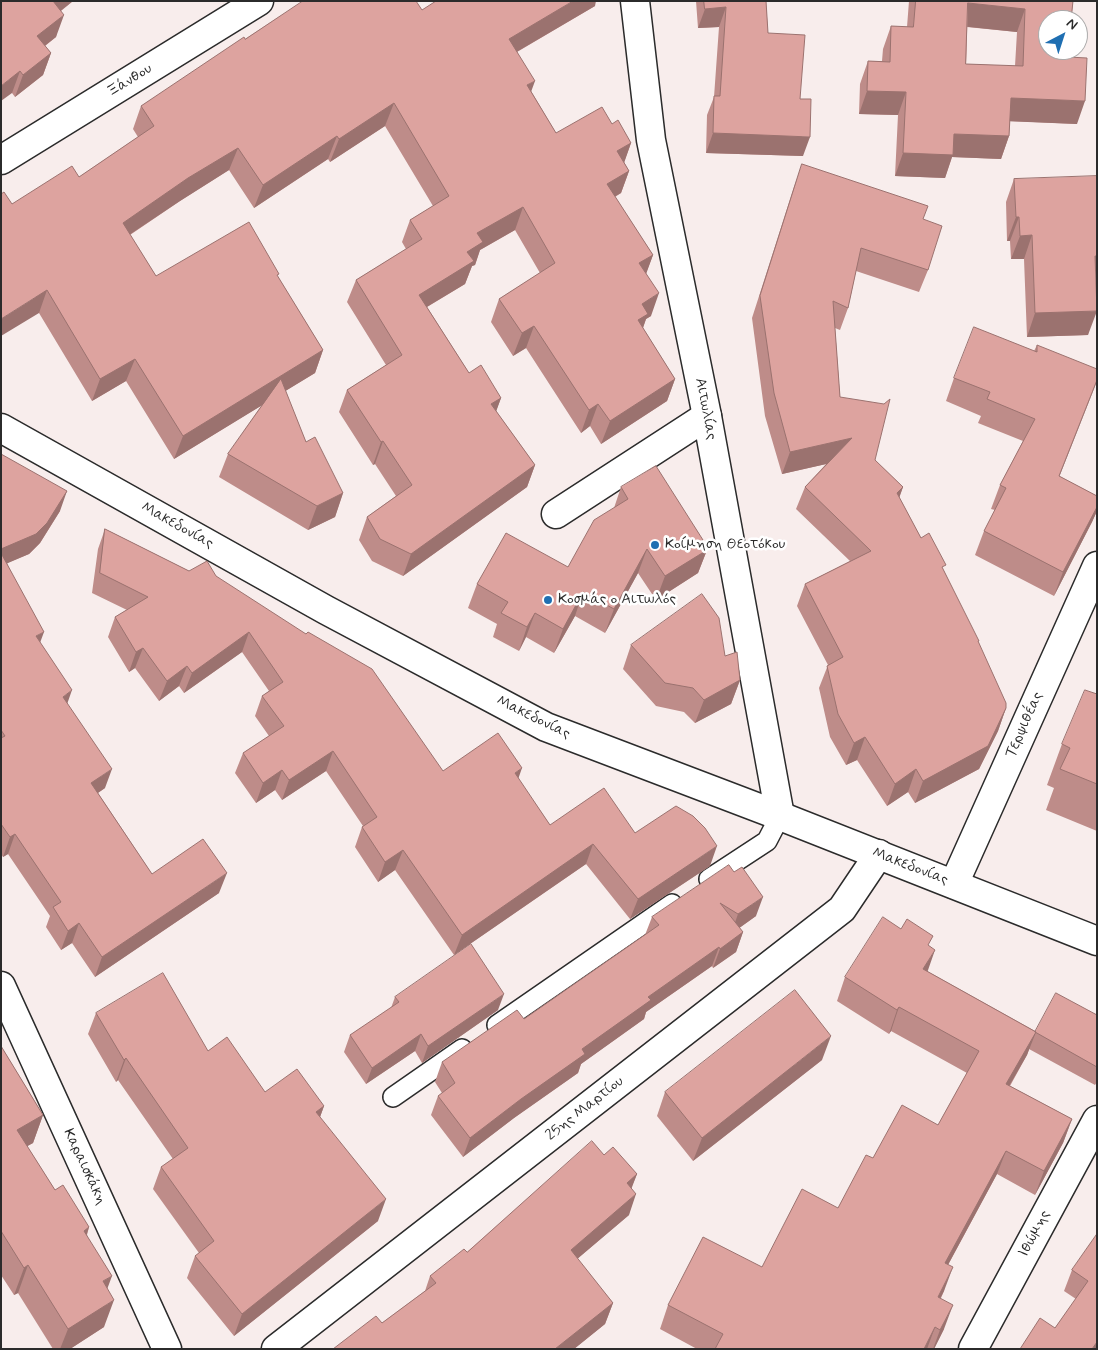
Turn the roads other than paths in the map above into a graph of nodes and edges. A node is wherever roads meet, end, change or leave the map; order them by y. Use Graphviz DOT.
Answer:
graph roads {
  1 [pos="259,1"];
  2 [pos="635,1"];
  3 [pos="1,160"];
  4 [pos="707,416"];
  5 [pos="1,428"];
  6 [pos="556,514"];
  7 [pos="1097,566"];
  8 [pos="780,816"];
  9 [pos="879,854"];
  10 [pos="954,884"];
  11 [pos="1097,941"];
  12 [pos="1,986"];
  13 [pos="393,1097"];
  14 [pos="1097,1120"];
  15 [pos="167,1349"];
  16 [pos="276,1349"];
  17 [pos="973,1349"];
  1 -- 3 [label="street, Ξάνθου"];
  2 -- 4 [label="street, Αιτωλίας"];
  4 -- 6 [label="street"];
  4 -- 8 [label="street, Αιτωλίας"];
  5 -- 8 [label="street, Μακεδονίας"];
  7 -- 10 [label="street, Τερψιθέας"];
  8 -- 9 [label="street, Μακεδονίας"];
  8 -- 13 [label="lane"];
  9 -- 10 [label="street, Μακεδονίας"];
  9 -- 16 [label="street, 25ης Μαρτίου"];
  10 -- 11 [label="street, Μακεδονίας"];
  12 -- 15 [label="street, Καραισκάκη"];
  14 -- 17 [label="street, Ιθώμης"];
}
